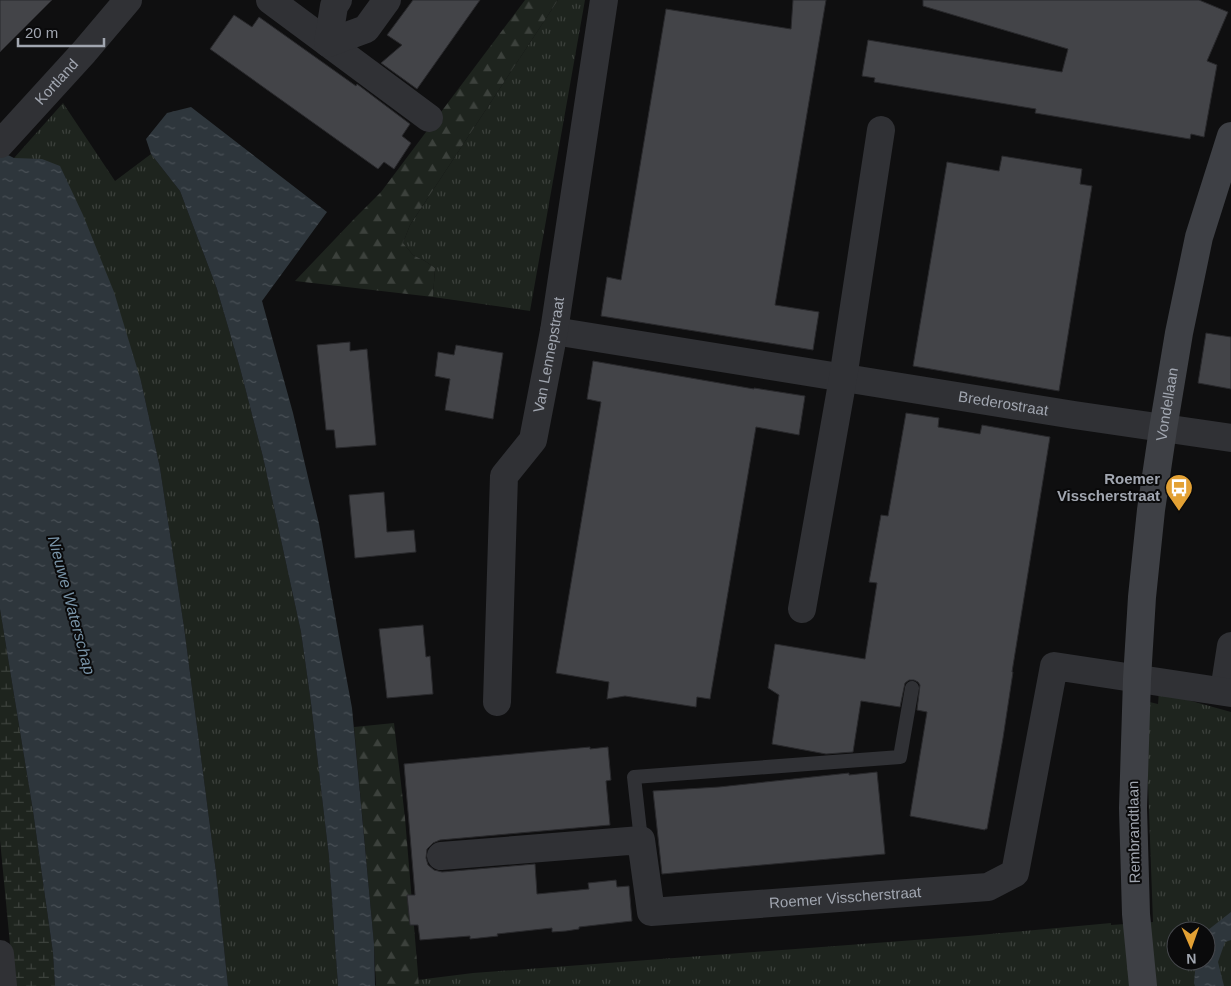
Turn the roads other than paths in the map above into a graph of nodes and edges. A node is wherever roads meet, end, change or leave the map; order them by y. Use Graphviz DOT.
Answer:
graph roads {
  1 [pos="128,0"];
  2 [pos="270,0"];
  3 [pos="338,0"];
  4 [pos="387,0"];
  5 [pos="604,0"];
  6 [pos="328,43"];
  7 [pos="429,118"];
  8 [pos="881,130"];
  9 [pos="1231,136"];
  10 [pos="2,142"];
  11 [pos="554,331"];
  12 [pos="843,378"];
  13 [pos="1163,429"];
  14 [pos="1231,438"];
  15 [pos="802,609"];
  16 [pos="1231,646"];
  17 [pos="1137,679"];
  18 [pos="912,688"];
  19 [pos="1227,692"];
  20 [pos="497,702"];
  21 [pos="641,840"];
  22 [pos="441,856"];
  23 [pos="0,954"];
  24 [pos="3,986"];
  25 [pos="1142,986"];
  1 -- 10 [label="street, Kortland"];
  2 -- 6 [label="street"];
  3 -- 6 [label="street"];
  4 -- 6 [label="street"];
  5 -- 11 [label="street, Van Lennepstraat"];
  6 -- 7 [label="street"];
  8 -- 12 [label="street"];
  9 -- 13 [label="street, Vondellaan"];
  11 -- 12 [label="street, Brederostraat"];
  11 -- 20 [label="street, Van Lennepstraat"];
  12 -- 13 [label="street, Brederostraat"];
  12 -- 15 [label="street"];
  13 -- 14 [label="street, Brederostraat"];
  13 -- 17 [label="street, Vondellaan"];
  16 -- 19 [label="street"];
  17 -- 19 [label="street"];
  17 -- 21 [label="street, Roemer Visscherstraat"];
  17 -- 25 [label="street, Rembrandtlaan"];
  18 -- 21 [label="lane"];
  21 -- 22 [label="street"];
  23 -- 24 [label="street"];
}
